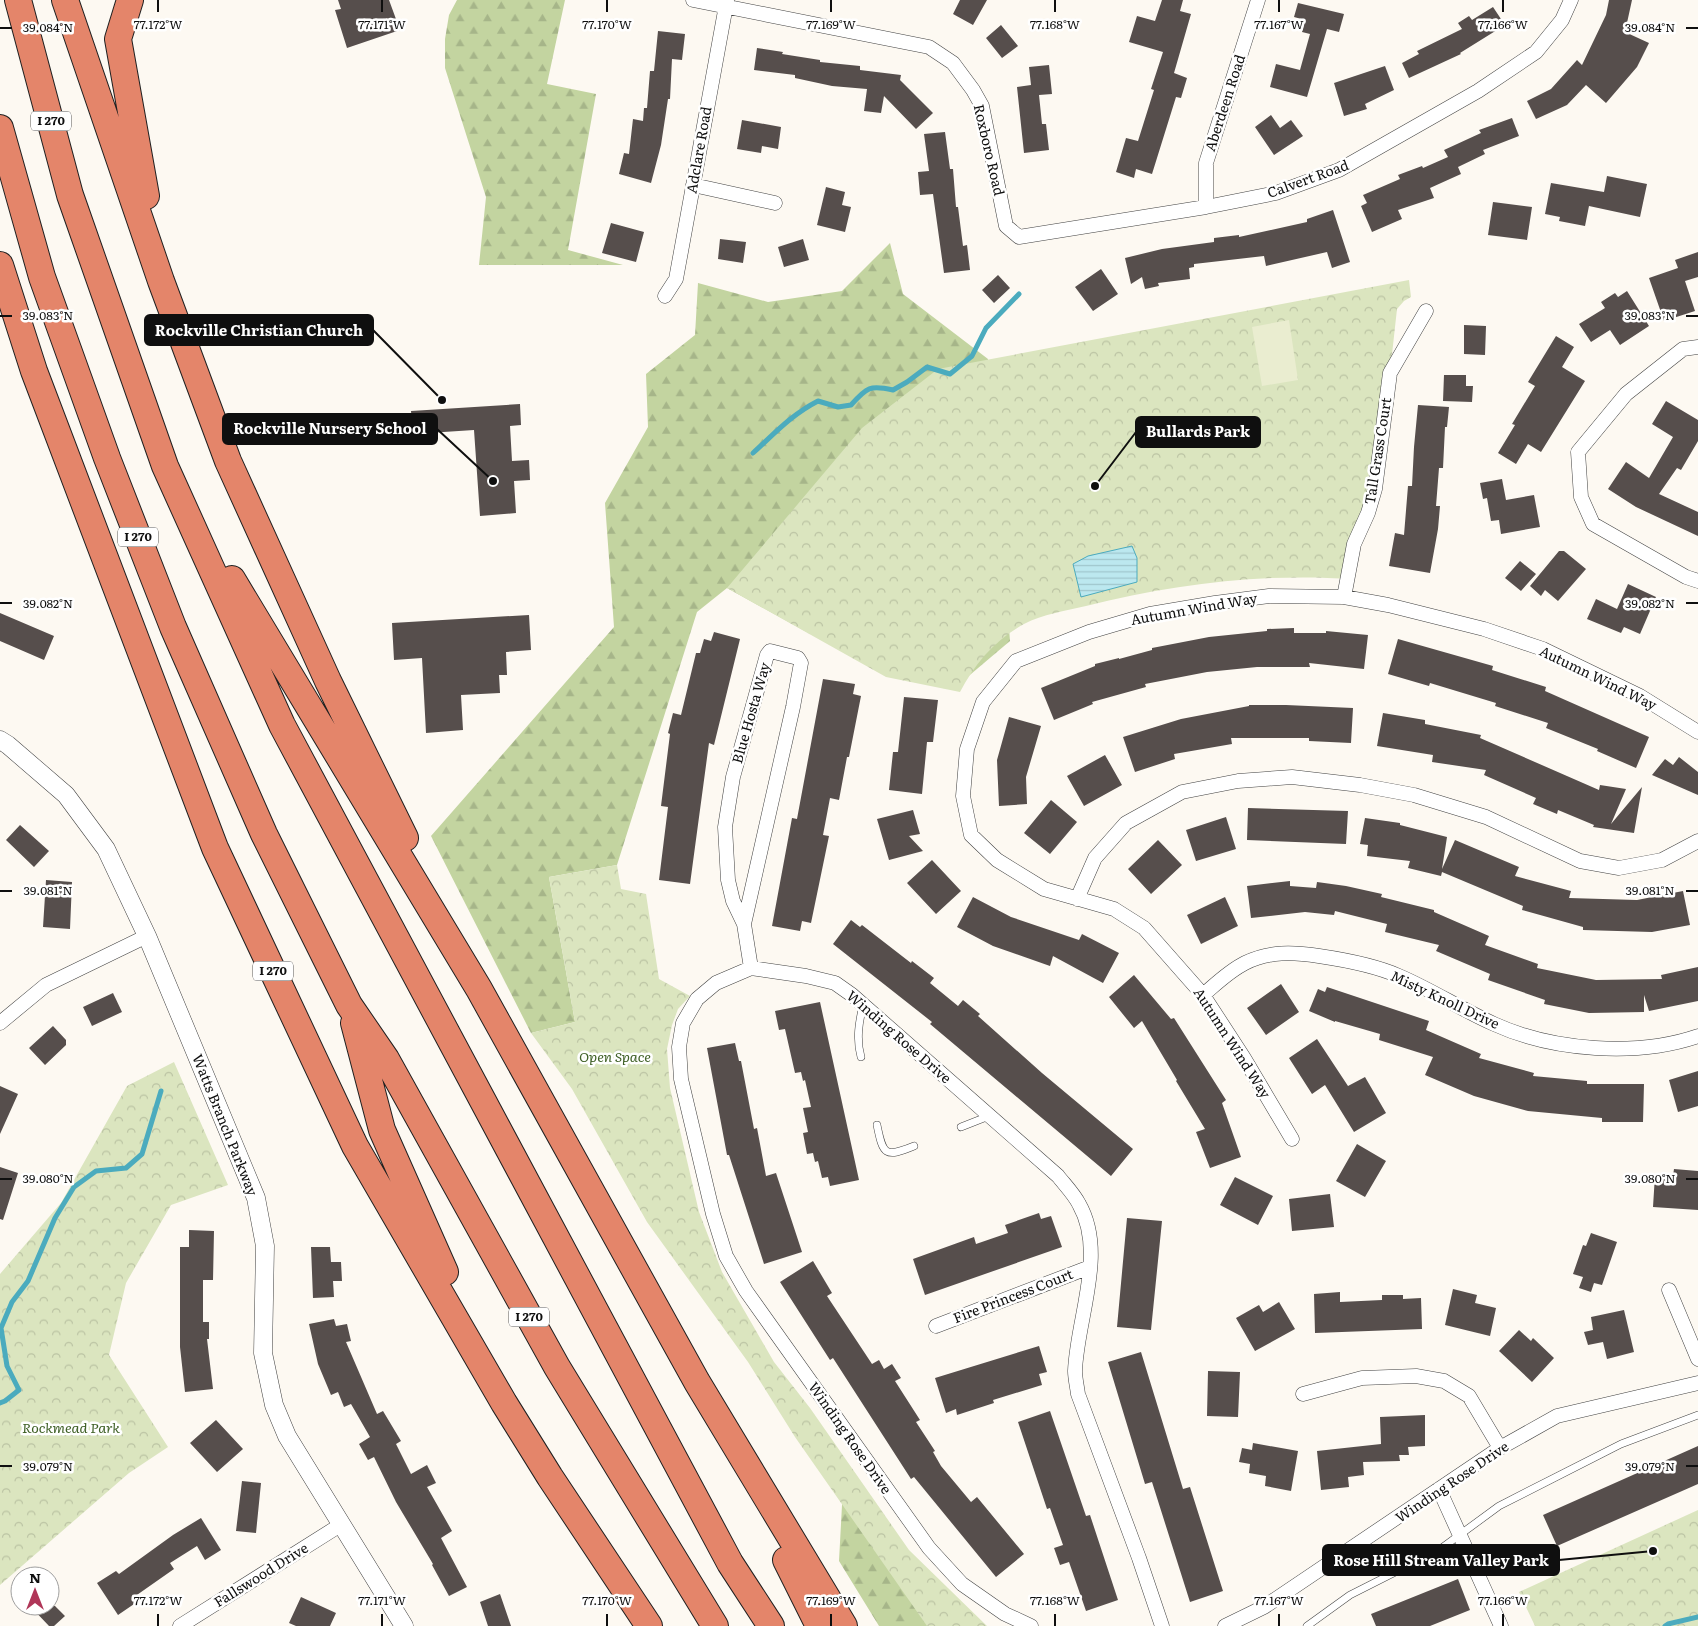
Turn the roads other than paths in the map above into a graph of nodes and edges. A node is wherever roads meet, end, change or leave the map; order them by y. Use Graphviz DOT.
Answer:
graph roads {
  1 [pos="18,0"];
  2 [pos="65,0"];
  3 [pos="130,0"];
  4 [pos="694,0"];
  5 [pos="1258,0"];
  6 [pos="1571,0"];
  7 [pos="726,3"];
  8 [pos="0,128"];
  9 [pos="693,185"];
  10 [pos="775,203"];
  11 [pos="1206,207"];
  12 [pos="1019,237"];
  13 [pos="0,265"];
  14 [pos="161,281"];
  15 [pos="665,296"];
  16 [pos="1426,311"];
  17 [pos="1698,347"];
  18 [pos="165,466"];
  19 [pos="1698,581"];
  20 [pos="1344,597"];
  21 [pos="1698,732"];
  22 [pos="0,740"];
  23 [pos="1698,841"];
  24 [pos="1077,899"];
  25 [pos="744,924"];
  26 [pos="147,936"];
  27 [pos="751,968"];
  28 [pos="479,989"];
  29 [pos="1202,995"];
  30 [pos="349,1005"];
  31 [pos="863,1005"];
  32 [pos="0,1023"];
  33 [pos="1698,1036"];
  34 [pos="861,1057"];
  35 [pos="989,1116"];
  36 [pos="876,1125"];
  37 [pos="961,1127"];
  38 [pos="1292,1139"];
  39 [pos="914,1146"];
  40 [pos="1090,1267"];
  41 [pos="1669,1290"];
  42 [pos="936,1326"];
  43 [pos="1698,1359"];
  44 [pos="697,1382"];
  45 [pos="1698,1383"];
  46 [pos="1303,1394"];
  47 [pos="504,1402"];
  48 [pos="1698,1415"];
  49 [pos="1500,1448"];
  50 [pos="1439,1489"];
  51 [pos="342,1524"];
  52 [pos="1459,1534"];
  53 [pos="180,1626"];
  54 [pos="404,1626"];
  55 [pos="649,1626"];
  56 [pos="716,1626"];
  57 [pos="771,1626"];
  58 [pos="819,1626"];
  59 [pos="844,1626"];
  60 [pos="1031,1626"];
  61 [pos="1162,1626"];
  62 [pos="1225,1626"];
  63 [pos="1307,1626"];
  64 [pos="1500,1626"];
  1 -- 18 [label="highway, I 270"];
  2 -- 14 [label="highway"];
  3 -- 14 [label="highway"];
  4 -- 7 [label="street, Roxboro Road"];
  5 -- 11 [label="street, Aberdeen Road"];
  6 -- 11 [label="street, Calvert Road"];
  7 -- 9 [label="street, Adclare Road"];
  7 -- 12 [label="street, Roxboro Road"];
  8 -- 30 [label="highway, I 270"];
  9 -- 10 [label="street"];
  9 -- 15 [label="street, Adclare Road"];
  11 -- 12 [label="street, Calvert Road"];
  13 -- 47 [label="highway, I 270"];
  14 -- 28 [label="highway"];
  16 -- 20 [label="street, Tall Grass Court"];
  17 -- 19 [label="street"];
  18 -- 28 [label="highway"];
  18 -- 57 [label="highway, I 270"];
  20 -- 21 [label="street, Autumn Wind Way"];
  20 -- 24 [label="street, Autumn Wind Way"];
  22 -- 26 [label="street, Watts Branch Parkway"];
  23 -- 24 [label="street"];
  24 -- 29 [label="street, Autumn Wind Way"];
  25 -- 25 [label="street, Blue Hosta Way"];
  25 -- 27 [label="street, Blue Hosta Way"];
  26 -- 32 [label="street"];
  26 -- 51 [label="street, Watts Branch Parkway"];
  27 -- 31 [label="street, Winding Rose Drive"];
  27 -- 60 [label="street, Winding Rose Drive"];
  28 -- 44 [label="highway"];
  29 -- 33 [label="street, Misty Knoll Drive"];
  29 -- 38 [label="street, Autumn Wind Way"];
  30 -- 47 [label="highway"];
  30 -- 56 [label="highway, I 270"];
  31 -- 34 [label="lane"];
  31 -- 35 [label="street, Winding Rose Drive"];
  35 -- 37 [label="lane"];
  35 -- 40 [label="street, Winding Rose Drive"];
  36 -- 39 [label="lane"];
  40 -- 42 [label="street, Fire Princess Court"];
  40 -- 61 [label="street, Winding Rose Drive"];
  41 -- 43 [label="street"];
  44 -- 58 [label="highway"];
  44 -- 59 [label="highway"];
  45 -- 49 [label="street, Winding Rose Drive"];
  46 -- 49 [label="street"];
  47 -- 55 [label="highway, I 270"];
  48 -- 52 [label="lane"];
  49 -- 50 [label="street, Winding Rose Drive"];
  50 -- 52 [label="street"];
  50 -- 62 [label="street, Winding Rose Drive"];
  51 -- 53 [label="street, Fallswood Drive"];
  51 -- 54 [label="street, Watts Branch Parkway"];
  52 -- 63 [label="lane"];
  52 -- 64 [label="street"];
}
